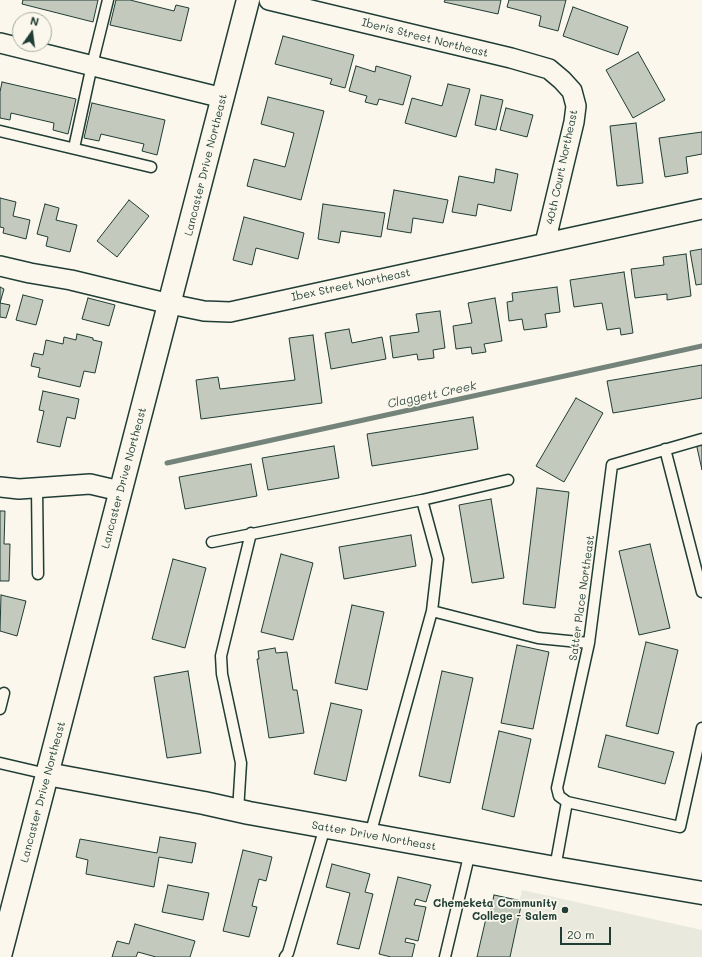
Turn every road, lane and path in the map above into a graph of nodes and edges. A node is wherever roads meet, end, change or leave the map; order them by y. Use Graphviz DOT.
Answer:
graph roads {
  1 [pos="108,0"];
  2 [pos="248,0"];
  3 [pos="269,0"];
  4 [pos="0,43"];
  5 [pos="92,65"];
  6 [pos="572,92"];
  7 [pos="223,98"];
  8 [pos="0,131"];
  9 [pos="74,148"];
  10 [pos="151,167"];
  11 [pos="702,209"];
  12 [pos="546,243"];
  13 [pos="0,266"];
  14 [pos="170,304"];
  15 [pos="702,439"];
  16 [pos="665,450"];
  17 [pos="508,480"];
  18 [pos="0,487"];
  19 [pos="37,488"];
  20 [pos="120,491"];
  21 [pos="422,500"];
  22 [pos="251,533"];
  23 [pos="212,542"];
  24 [pos="38,574"];
  25 [pos="702,592"];
  26 [pos="432,611"];
  27 [pos="589,643"];
  28 [pos="4,693"];
  29 [pos="0,709"];
  30 [pos="702,728"];
  31 [pos="0,763"];
  32 [pos="48,774"];
  33 [pos="567,802"];
  34 [pos="238,811"];
  35 [pos="325,827"];
  36 [pos="370,835"];
  37 [pos="470,852"];
  38 [pos="554,868"];
  39 [pos="702,893"];
  40 [pos="3,930"];
  41 [pos="0,956"];
  42 [pos="285,957"];
  43 [pos="445,957"];
  1 -- 5 [label="lane"];
  2 -- 7 [label="main road, Lancaster Drive Northeast"];
  3 -- 6 [label="street, Iberis Street Northeast"];
  4 -- 5 [label="street"];
  5 -- 7 [label="street"];
  5 -- 9 [label="lane"];
  6 -- 12 [label="street, 40th Court Northeast"];
  7 -- 14 [label="main road, Lancaster Drive Northeast"];
  8 -- 9 [label="lane"];
  9 -- 10 [label="lane"];
  11 -- 12 [label="street, Ibex Street Northeast"];
  12 -- 14 [label="street, Ibex Street Northeast"];
  13 -- 14 [label="street, Ibex Street Northeast"];
  14 -- 20 [label="main road, Lancaster Drive Northeast"];
  15 -- 16 [label="lane, Satter Place Northeast"];
  16 -- 25 [label="lane"];
  16 -- 27 [label="lane, Satter Place Northeast"];
  17 -- 21 [label="lane"];
  18 -- 19 [label="street"];
  19 -- 20 [label="street"];
  19 -- 24 [label="lane"];
  20 -- 32 [label="main road, Lancaster Drive Northeast"];
  21 -- 22 [label="lane"];
  21 -- 26 [label="lane"];
  22 -- 23 [label="lane"];
  22 -- 34 [label="lane"];
  26 -- 27 [label="lane"];
  26 -- 36 [label="lane"];
  27 -- 33 [label="lane, Satter Place Northeast"];
  28 -- 29 [label="lane"];
  30 -- 33 [label="lane"];
  31 -- 32 [label="lane"];
  32 -- 34 [label="main road, Satter Drive Northeast"];
  32 -- 40 [label="main road, Lancaster Drive Northeast"];
  33 -- 38 [label="lane"];
  34 -- 35 [label="main road, Satter Drive Northeast"];
  35 -- 36 [label="main road, Satter Drive Northeast"];
  35 -- 42 [label="lane"];
  36 -- 37 [label="main road, Satter Drive Northeast"];
  37 -- 38 [label="main road, Satter Drive Northeast"];
  37 -- 43 [label="lane"];
  38 -- 39 [label="main road, Satter Drive Northeast"];
  40 -- 41 [label="main road, Lancaster Drive Northeast"];
}
